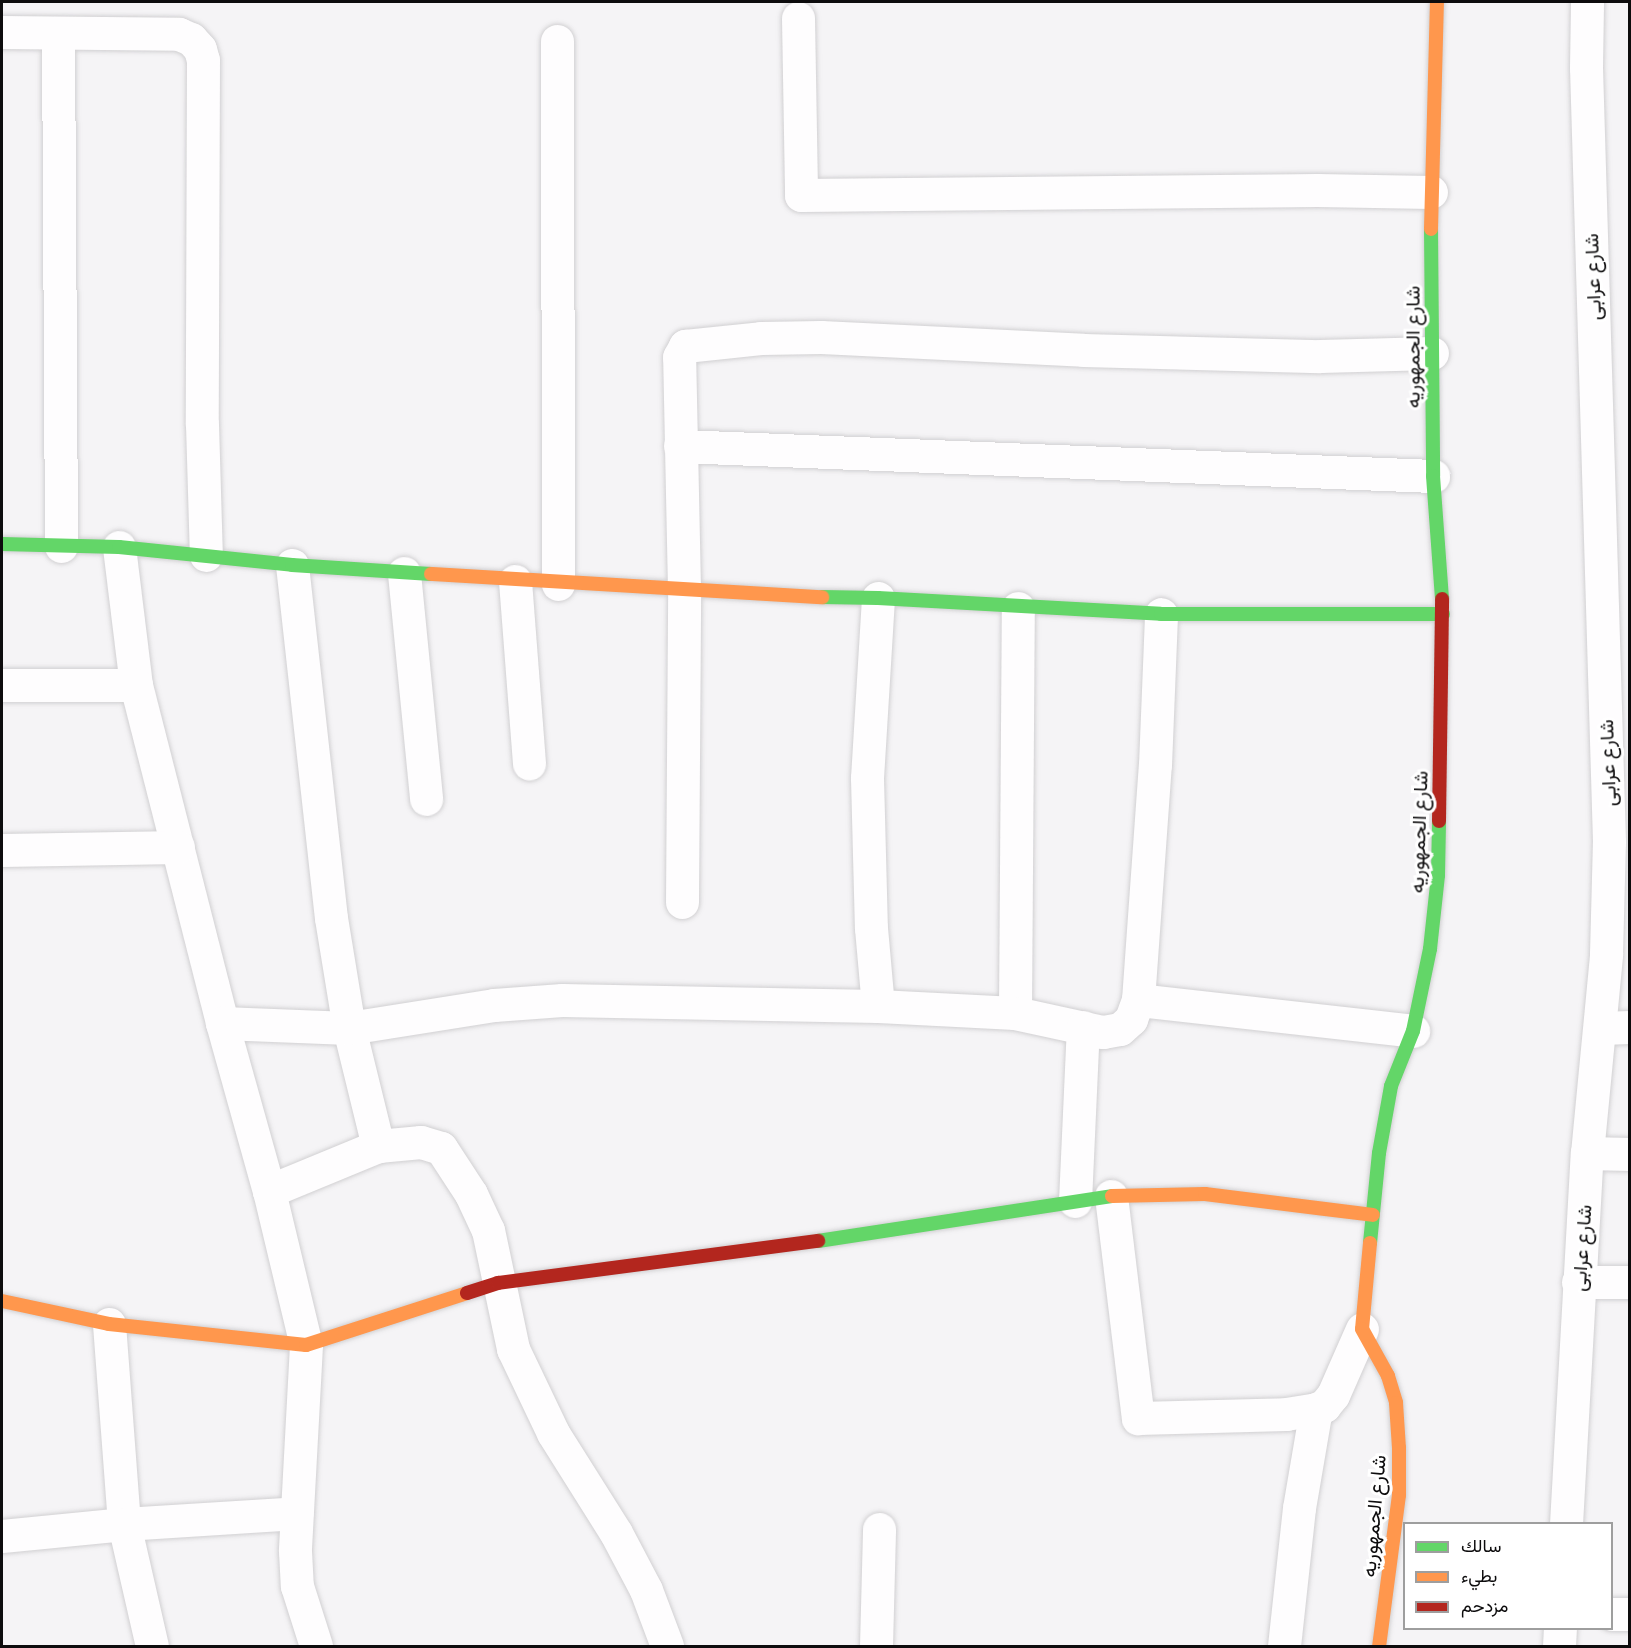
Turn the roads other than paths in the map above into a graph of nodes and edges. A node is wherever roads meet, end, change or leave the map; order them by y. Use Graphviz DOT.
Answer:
graph roads {
  1 [pos="1437,2"];
  2 [pos="1587,2"];
  3 [pos="798,18"];
  4 [pos="2,32"];
  5 [pos="58,34"];
  6 [pos="557,41"];
  7 [pos="1431,192"];
  8 [pos="1432,353"];
  9 [pos="680,446"];
  10 [pos="1432,476"];
  11 [pos="2,544"];
  12 [pos="61,546"];
  13 [pos="119,547"];
  14 [pos="206,555"];
  15 [pos="292,565"];
  16 [pos="404,573"];
  17 [pos="515,581"];
  18 [pos="558,584"];
  19 [pos="684,589"];
  20 [pos="878,598"];
  21 [pos="1018,608"];
  22 [pos="1161,614"];
  23 [pos="1443,614"];
  24 [pos="2,685"];
  25 [pos="136,685"];
  26 [pos="529,764"];
  27 [pos="426,800"];
  28 [pos="1619,841"];
  29 [pos="178,847"];
  30 [pos="2,850"];
  31 [pos="682,902"];
  32 [pos="1618,955"];
  33 [pos="1138,1000"];
  34 [pos="878,1006"];
  35 [pos="1015,1013"];
  36 [pos="222,1023"];
  37 [pos="1615,1027"];
  38 [pos="349,1028"];
  39 [pos="1083,1028"];
  40 [pos="1413,1031"];
  41 [pos="378,1146"];
  42 [pos="1587,1154"];
  43 [pos="1629,1154"];
  44 [pos="269,1191"];
  45 [pos="1110,1196"];
  46 [pos="1075,1201"];
  47 [pos="1373,1215"];
  48 [pos="1578,1282"];
  49 [pos="1629,1282"];
  50 [pos="498,1283"];
  51 [pos="2,1301"];
  52 [pos="109,1324"];
  53 [pos="1362,1329"];
  54 [pos="306,1345"];
  55 [pos="1316,1409"];
  56 [pos="297,1513"];
  57 [pos="1566,1522"];
  58 [pos="124,1524"];
  59 [pos="879,1529"];
  60 [pos="2,1536"];
  61 [pos="1613,1614"];
  62 [pos="1629,1614"];
  63 [pos="1560,1630"];
  64 [pos="152,1647"];
  65 [pos="316,1647"];
  66 [pos="667,1647"];
  67 [pos="876,1647"];
  68 [pos="1284,1647"];
  69 [pos="1379,1647"];
  70 [pos="1559,1647"];
  1 -- 7 [label="street, شارع الجمهوريه"];
  2 -- 28 [label="street, شارع عرابى"];
  3 -- 7 [label="street"];
  4 -- 5 [label="street"];
  5 -- 12 [label="street"];
  5 -- 14 [label="street"];
  6 -- 18 [label="street"];
  7 -- 8 [label="street, شارع الجمهوريه"];
  8 -- 9 [label="street"];
  8 -- 10 [label="street, شارع الجمهوريه"];
  9 -- 10 [label="street"];
  9 -- 19 [label="street"];
  10 -- 23 [label="street, شارع الجمهوريه"];
  11 -- 12 [label="street"];
  12 -- 13 [label="street"];
  13 -- 14 [label="street"];
  13 -- 25 [label="street"];
  14 -- 15 [label="street"];
  15 -- 16 [label="street"];
  15 -- 38 [label="street"];
  16 -- 17 [label="street"];
  16 -- 27 [label="street"];
  17 -- 18 [label="street"];
  17 -- 26 [label="street"];
  18 -- 19 [label="street"];
  19 -- 20 [label="street"];
  19 -- 31 [label="street"];
  20 -- 21 [label="street"];
  20 -- 34 [label="street"];
  21 -- 22 [label="street"];
  21 -- 35 [label="street"];
  22 -- 23 [label="street"];
  22 -- 33 [label="street"];
  23 -- 40 [label="street, شارع الجمهوريه"];
  24 -- 25 [label="street"];
  25 -- 29 [label="street"];
  28 -- 32 [label="street, شارع عرابى"];
  29 -- 30 [label="street"];
  29 -- 36 [label="street"];
  32 -- 37 [label="street, شارع عرابى"];
  33 -- 39 [label="street"];
  33 -- 40 [label="street"];
  34 -- 35 [label="street"];
  34 -- 38 [label="street"];
  35 -- 39 [label="street"];
  36 -- 38 [label="street"];
  36 -- 44 [label="street"];
  37 -- 42 [label="street, شارع عرابى"];
  38 -- 41 [label="street"];
  39 -- 46 [label="street"];
  40 -- 47 [label="street, شارع الجمهوريه"];
  41 -- 44 [label="street"];
  41 -- 50 [label="street"];
  42 -- 43 [label="street"];
  42 -- 48 [label="street, شارع عرابى"];
  44 -- 54 [label="street"];
  45 -- 46 [label="street"];
  45 -- 47 [label="street"];
  45 -- 55 [label="street"];
  46 -- 50 [label="street"];
  47 -- 53 [label="street, شارع الجمهوريه"];
  48 -- 49 [label="street"];
  48 -- 57 [label="street, شارع عرابى"];
  50 -- 54 [label="street"];
  50 -- 66 [label="street"];
  51 -- 52 [label="street"];
  52 -- 54 [label="street"];
  52 -- 58 [label="street"];
  53 -- 55 [label="street"];
  53 -- 69 [label="street, شارع الجمهوريه"];
  54 -- 56 [label="street"];
  55 -- 68 [label="street"];
  56 -- 58 [label="street"];
  56 -- 65 [label="street"];
  58 -- 60 [label="street"];
  58 -- 64 [label="street"];
  59 -- 67 [label="street"];
  61 -- 62 [label="street"];
  63 -- 70 [label="street"];
}
